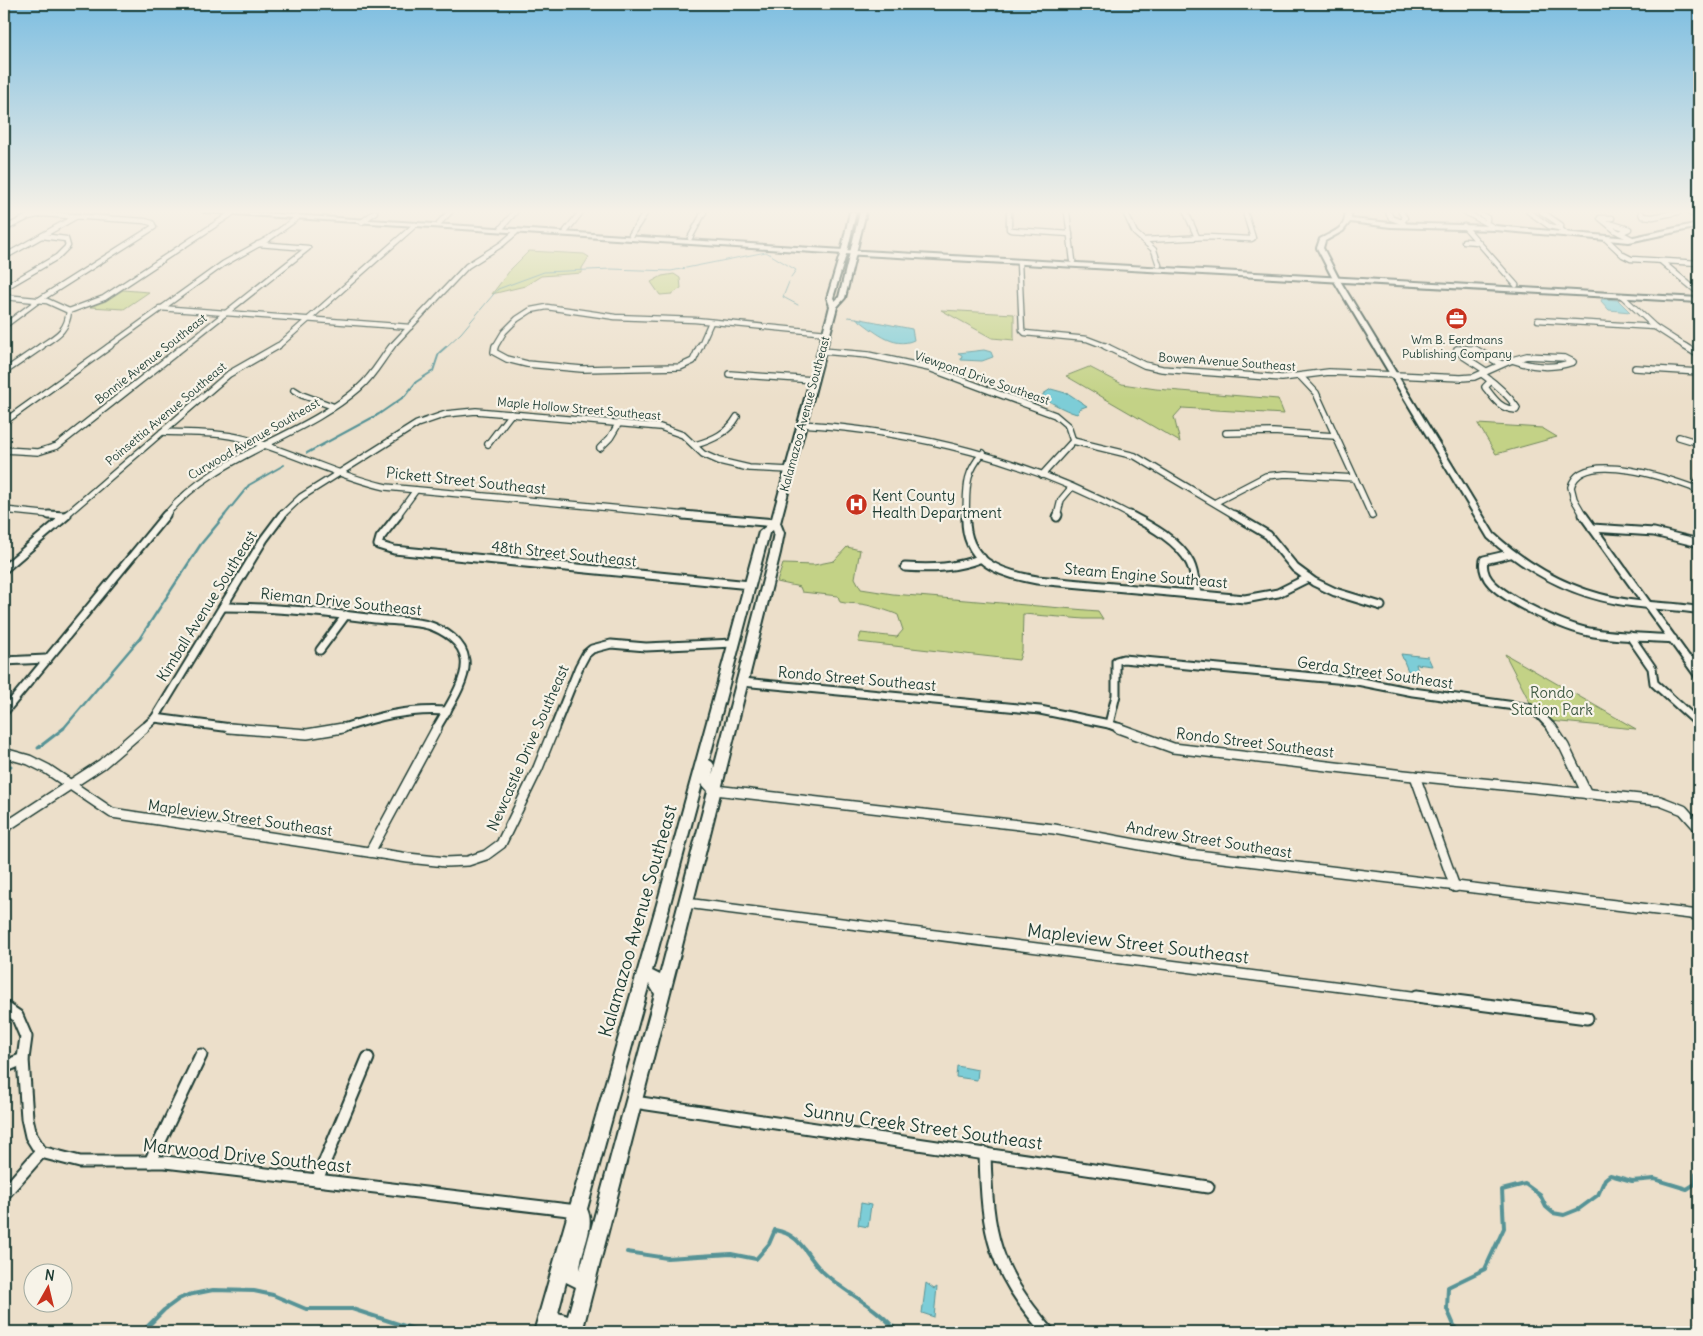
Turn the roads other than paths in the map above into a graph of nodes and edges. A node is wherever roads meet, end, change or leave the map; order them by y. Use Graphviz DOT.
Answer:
graph roads {
  1 [pos="27,274"];
  2 [pos="80,274"];
  3 [pos="140,274"];
  4 [pos="208,274"];
  5 [pos="275,274"];
  6 [pos="360,274"];
  7 [pos="460,274"];
  8 [pos="839,274"];
  9 [pos="846,274"];
  10 [pos="1020,274"];
  11 [pos="1272,274"];
  12 [pos="1303,274"];
  13 [pos="1507,274"];
  14 [pos="1676,274"];
  15 [pos="1335,277"];
  16 [pos="1461,284"];
  17 [pos="1516,285"];
  18 [pos="834,287"];
  19 [pos="1479,287"];
  20 [pos="4,288"];
  21 [pos="1634,292"];
  22 [pos="843,294"];
  23 [pos="1699,295"];
  24 [pos="1622,296"];
  25 [pos="4,297"];
  26 [pos="38,300"];
  27 [pos="1689,300"];
  28 [pos="1699,300"];
  29 [pos="834,306"];
  30 [pos="160,308"];
  31 [pos="69,311"];
  32 [pos="226,313"];
  33 [pos="310,319"];
  34 [pos="1538,320"];
  35 [pos="711,322"];
  36 [pos="4,326"];
  37 [pos="410,327"];
  38 [pos="1655,327"];
  39 [pos="827,332"];
  40 [pos="822,351"];
  41 [pos="1699,355"];
  42 [pos="1512,360"];
  43 [pos="1501,364"];
  44 [pos="1635,368"];
  45 [pos="4,372"];
  46 [pos="1699,372"];
  47 [pos="1484,373"];
  48 [pos="729,374"];
  49 [pos="1395,376"];
  50 [pos="1301,377"];
  51 [pos="814,380"];
  52 [pos="1491,381"];
  53 [pos="294,390"];
  54 [pos="332,406"];
  55 [pos="446,414"];
  56 [pos="511,414"];
  57 [pos="737,417"];
  58 [pos="4,422"];
  59 [pos="619,423"];
  60 [pos="802,424"];
  61 [pos="162,432"];
  62 [pos="1226,433"];
  63 [pos="1335,436"];
  64 [pos="1679,436"];
  65 [pos="1074,441"];
  66 [pos="1699,443"];
  67 [pos="488,444"];
  68 [pos="695,445"];
  69 [pos="264,446"];
  70 [pos="600,448"];
  71 [pos="4,450"];
  72 [pos="983,453"];
  73 [pos="790,470"];
  74 [pos="338,473"];
  75 [pos="1042,475"];
  76 [pos="1355,478"];
  77 [pos="1699,479"];
  78 [pos="1072,488"];
  79 [pos="1697,489"];
  80 [pos="416,490"];
  81 [pos="1216,502"];
  82 [pos="4,510"];
  83 [pos="64,516"];
  84 [pos="1372,516"];
  85 [pos="1057,517"];
  86 [pos="775,523"];
  87 [pos="1592,528"];
  88 [pos="1699,543"];
  89 [pos="1510,554"];
  90 [pos="982,558"];
  91 [pos="905,567"];
  92 [pos="4,569"];
  93 [pos="1308,578"];
  94 [pos="750,585"];
  95 [pos="1197,594"];
  96 [pos="1648,604"];
  97 [pos="1381,606"];
  98 [pos="223,607"];
  99 [pos="1699,610"];
  100 [pos="346,615"];
  101 [pos="1630,636"];
  102 [pos="1673,639"];
  103 [pos="734,643"];
  104 [pos="320,650"];
  105 [pos="46,659"];
  106 [pos="1689,660"];
  107 [pos="4,661"];
  108 [pos="1699,662"];
  109 [pos="1699,676"];
  110 [pos="741,689"];
  111 [pos="447,711"];
  112 [pos="4,712"];
  113 [pos="155,718"];
  114 [pos="713,719"];
  115 [pos="1697,722"];
  116 [pos="1109,724"];
  117 [pos="4,753"];
  118 [pos="1415,776"];
  119 [pos="69,786"];
  120 [pos="716,790"];
  121 [pos="1588,794"];
  122 [pos="4,828"];
  123 [pos="1699,828"];
  124 [pos="370,852"];
  125 [pos="486,856"];
  126 [pos="1455,887"];
  127 [pos="686,903"];
  128 [pos="1699,915"];
  129 [pos="643,975"];
  130 [pos="662,994"];
  131 [pos="4,1007"];
  132 [pos="1587,1018"];
  133 [pos="201,1056"];
  134 [pos="368,1058"];
  135 [pos="24,1059"];
  136 [pos="4,1067"];
  137 [pos="634,1102"];
  138 [pos="41,1152"];
  139 [pos="985,1153"];
  140 [pos="150,1162"];
  141 [pos="317,1180"];
  142 [pos="1208,1187"];
  143 [pos="4,1194"];
  144 [pos="577,1211"];
  145 [pos="587,1281"];
  146 [pos="545,1326"];
  147 [pos="565,1332"];
  148 [pos="573,1332"];
  149 [pos="1048,1332"];
  1 -- 20 [label="street"];
  2 -- 26 [label="street"];
  3 -- 31 [label="street"];
  4 -- 30 [label="street"];
  5 -- 32 [label="street, Bonnie Avenue Southeast"];
  6 -- 33 [label="street, Poinsettia Avenue Southeast"];
  7 -- 37 [label="street, Curwood Avenue Southeast"];
  8 -- 18 [label="main road, Kalamazoo Avenue Southeast"];
  9 -- 22 [label="main road, Kalamazoo Avenue Southeast"];
  10 -- 50 [label="street, Bowen Avenue Southeast"];
  11 -- 15 [label="main road"];
  12 -- 15 [label="main road"];
  13 -- 17 [label="street"];
  14 -- 23 [label="street"];
  15 -- 16 [label="main road"];
  15 -- 49 [label="street"];
  16 -- 17 [label="main road"];
  16 -- 19 [label="main road"];
  17 -- 19 [label="main road"];
  17 -- 21 [label="main road"];
  18 -- 22 [label="main road"];
  18 -- 29 [label="main road, Kalamazoo Avenue Southeast"];
  19 -- 24 [label="main road"];
  21 -- 23 [label="main road"];
  21 -- 24 [label="main road"];
  22 -- 29 [label="main road, Kalamazoo Avenue Southeast"];
  23 -- 27 [label="main road"];
  24 -- 27 [label="main road"];
  24 -- 38 [label="street"];
  25 -- 26 [label="street"];
  26 -- 31 [label="street"];
  26 -- 36 [label="street"];
  27 -- 28 [label="main road"];
  29 -- 39 [label="main road, Kalamazoo Avenue Southeast"];
  30 -- 32 [label="street"];
  30 -- 58 [label="street"];
  31 -- 45 [label="street"];
  32 -- 33 [label="street"];
  32 -- 71 [label="street, Bonnie Avenue Southeast"];
  33 -- 37 [label="street"];
  33 -- 61 [label="street, Poinsettia Avenue Southeast"];
  34 -- 38 [label="street"];
  35 -- 35 [label="street"];
  35 -- 39 [label="street"];
  37 -- 54 [label="street, Curwood Avenue Southeast"];
  38 -- 41 [label="street"];
  39 -- 40 [label="main road, Kalamazoo Avenue Southeast"];
  40 -- 51 [label="main road, Kalamazoo Avenue Southeast"];
  40 -- 65 [label="street, Viewpond Drive Southeast"];
  42 -- 42 [label="street, Bowen Avenue Southeast"];
  42 -- 43 [label="street, Bowen Avenue Southeast"];
  43 -- 47 [label="street, Bowen Avenue Southeast"];
  43 -- 47 [label="street"];
  44 -- 46 [label="street"];
  47 -- 49 [label="street, Bowen Avenue Southeast"];
  47 -- 52 [label="street"];
  48 -- 51 [label="street"];
  49 -- 50 [label="street, Bowen Avenue Southeast"];
  49 -- 89 [label="street"];
  50 -- 63 [label="street"];
  51 -- 60 [label="main road, Kalamazoo Avenue Southeast"];
  52 -- 52 [label="street"];
  53 -- 54 [label="street"];
  54 -- 69 [label="street, Curwood Avenue Southeast"];
  55 -- 56 [label="street, Maple Hollow Street Southeast"];
  55 -- 74 [label="street, Kimball Avenue Southeast"];
  56 -- 59 [label="street, Maple Hollow Street Southeast"];
  56 -- 67 [label="street"];
  57 -- 68 [label="street"];
  59 -- 68 [label="street, Maple Hollow Street Southeast"];
  59 -- 70 [label="street"];
  60 -- 72 [label="street"];
  60 -- 73 [label="main road, Kalamazoo Avenue Southeast"];
  61 -- 69 [label="street, Pickett Street Southeast"];
  61 -- 83 [label="street, Poinsettia Avenue Southeast"];
  62 -- 63 [label="street"];
  63 -- 76 [label="street"];
  64 -- 66 [label="street"];
  65 -- 75 [label="street"];
  65 -- 81 [label="street"];
  68 -- 73 [label="street, Maple Hollow Street Southeast"];
  69 -- 74 [label="street, Pickett Street Southeast"];
  69 -- 105 [label="street, Curwood Avenue Southeast"];
  72 -- 75 [label="street"];
  72 -- 90 [label="street"];
  73 -- 86 [label="main road, Kalamazoo Avenue Southeast"];
  74 -- 80 [label="street, Pickett Street Southeast"];
  74 -- 98 [label="street, Kimball Avenue Southeast"];
  75 -- 78 [label="street"];
  76 -- 81 [label="street"];
  76 -- 84 [label="street"];
  77 -- 79 [label="street"];
  78 -- 85 [label="street"];
  78 -- 95 [label="street"];
  79 -- 87 [label="street"];
  80 -- 86 [label="street, Pickett Street Southeast"];
  80 -- 94 [label="street, 48th Street Southeast"];
  81 -- 93 [label="street"];
  82 -- 83 [label="street"];
  83 -- 92 [label="street, Poinsettia Avenue Southeast"];
  86 -- 94 [label="main road, Kalamazoo Avenue Southeast"];
  86 -- 110 [label="main road, Kalamazoo Avenue Southeast"];
  87 -- 88 [label="street"];
  87 -- 96 [label="street"];
  89 -- 96 [label="street"];
  89 -- 101 [label="street"];
  90 -- 91 [label="street"];
  90 -- 95 [label="street, Steam Engine Southeast"];
  93 -- 95 [label="street, Steam Engine Southeast"];
  93 -- 97 [label="street"];
  94 -- 103 [label="main road, Kalamazoo Avenue Southeast"];
  96 -- 99 [label="street"];
  96 -- 102 [label="street"];
  98 -- 100 [label="street, Rieman Drive Southeast"];
  98 -- 113 [label="street, Kimball Avenue Southeast"];
  100 -- 104 [label="street"];
  100 -- 111 [label="street, Rieman Drive Southeast"];
  101 -- 102 [label="street"];
  101 -- 115 [label="street"];
  102 -- 106 [label="street"];
  103 -- 110 [label="main road"];
  103 -- 114 [label="main road, Kalamazoo Avenue Southeast"];
  103 -- 125 [label="street, Newcastle Drive Southeast"];
  105 -- 107 [label="street"];
  105 -- 112 [label="street, Curwood Avenue Southeast"];
  106 -- 108 [label="street"];
  106 -- 109 [label="street"];
  110 -- 116 [label="street, Rondo Street Southeast"];
  110 -- 120 [label="main road, Kalamazoo Avenue Southeast"];
  111 -- 113 [label="street"];
  111 -- 124 [label="street, Rieman Drive Southeast"];
  113 -- 119 [label="street, Kimball Avenue Southeast"];
  114 -- 120 [label="main road"];
  114 -- 129 [label="main road, Kalamazoo Avenue Southeast"];
  116 -- 118 [label="street, Rondo Street Southeast"];
  116 -- 121 [label="street, Gerda Street Southeast"];
  117 -- 119 [label="street, Mapleview Street Southeast"];
  118 -- 121 [label="street, Rondo Street Southeast"];
  118 -- 126 [label="street"];
  119 -- 122 [label="street, Kimball Avenue Southeast"];
  119 -- 124 [label="street, Mapleview Street Southeast"];
  120 -- 126 [label="street, Andrew Street Southeast"];
  120 -- 127 [label="main road, Kalamazoo Avenue Southeast"];
  121 -- 123 [label="street, Rondo Street Southeast"];
  124 -- 125 [label="street, Mapleview Street Southeast"];
  126 -- 128 [label="street, Andrew Street Southeast"];
  127 -- 130 [label="main road, Kalamazoo Avenue Southeast"];
  127 -- 132 [label="street, Mapleview Street Southeast"];
  129 -- 130 [label="main road"];
  129 -- 144 [label="main road, Kalamazoo Avenue Southeast"];
  130 -- 137 [label="main road, Kalamazoo Avenue Southeast"];
  131 -- 135 [label="street"];
  133 -- 140 [label="street"];
  134 -- 141 [label="street"];
  135 -- 136 [label="street"];
  135 -- 138 [label="street"];
  137 -- 139 [label="street, Sunny Creek Street Southeast"];
  137 -- 145 [label="main road, Kalamazoo Avenue Southeast"];
  138 -- 140 [label="street, Marwood Drive Southeast"];
  138 -- 143 [label="street"];
  139 -- 142 [label="street, Sunny Creek Street Southeast"];
  139 -- 149 [label="street"];
  140 -- 141 [label="street, Marwood Drive Southeast"];
  141 -- 144 [label="street, Marwood Drive Southeast"];
  144 -- 145 [label="main road"];
  144 -- 146 [label="main road, Kalamazoo Avenue Southeast"];
  145 -- 148 [label="main road, Kalamazoo Avenue Southeast"];
  146 -- 147 [label="main road"];
}
